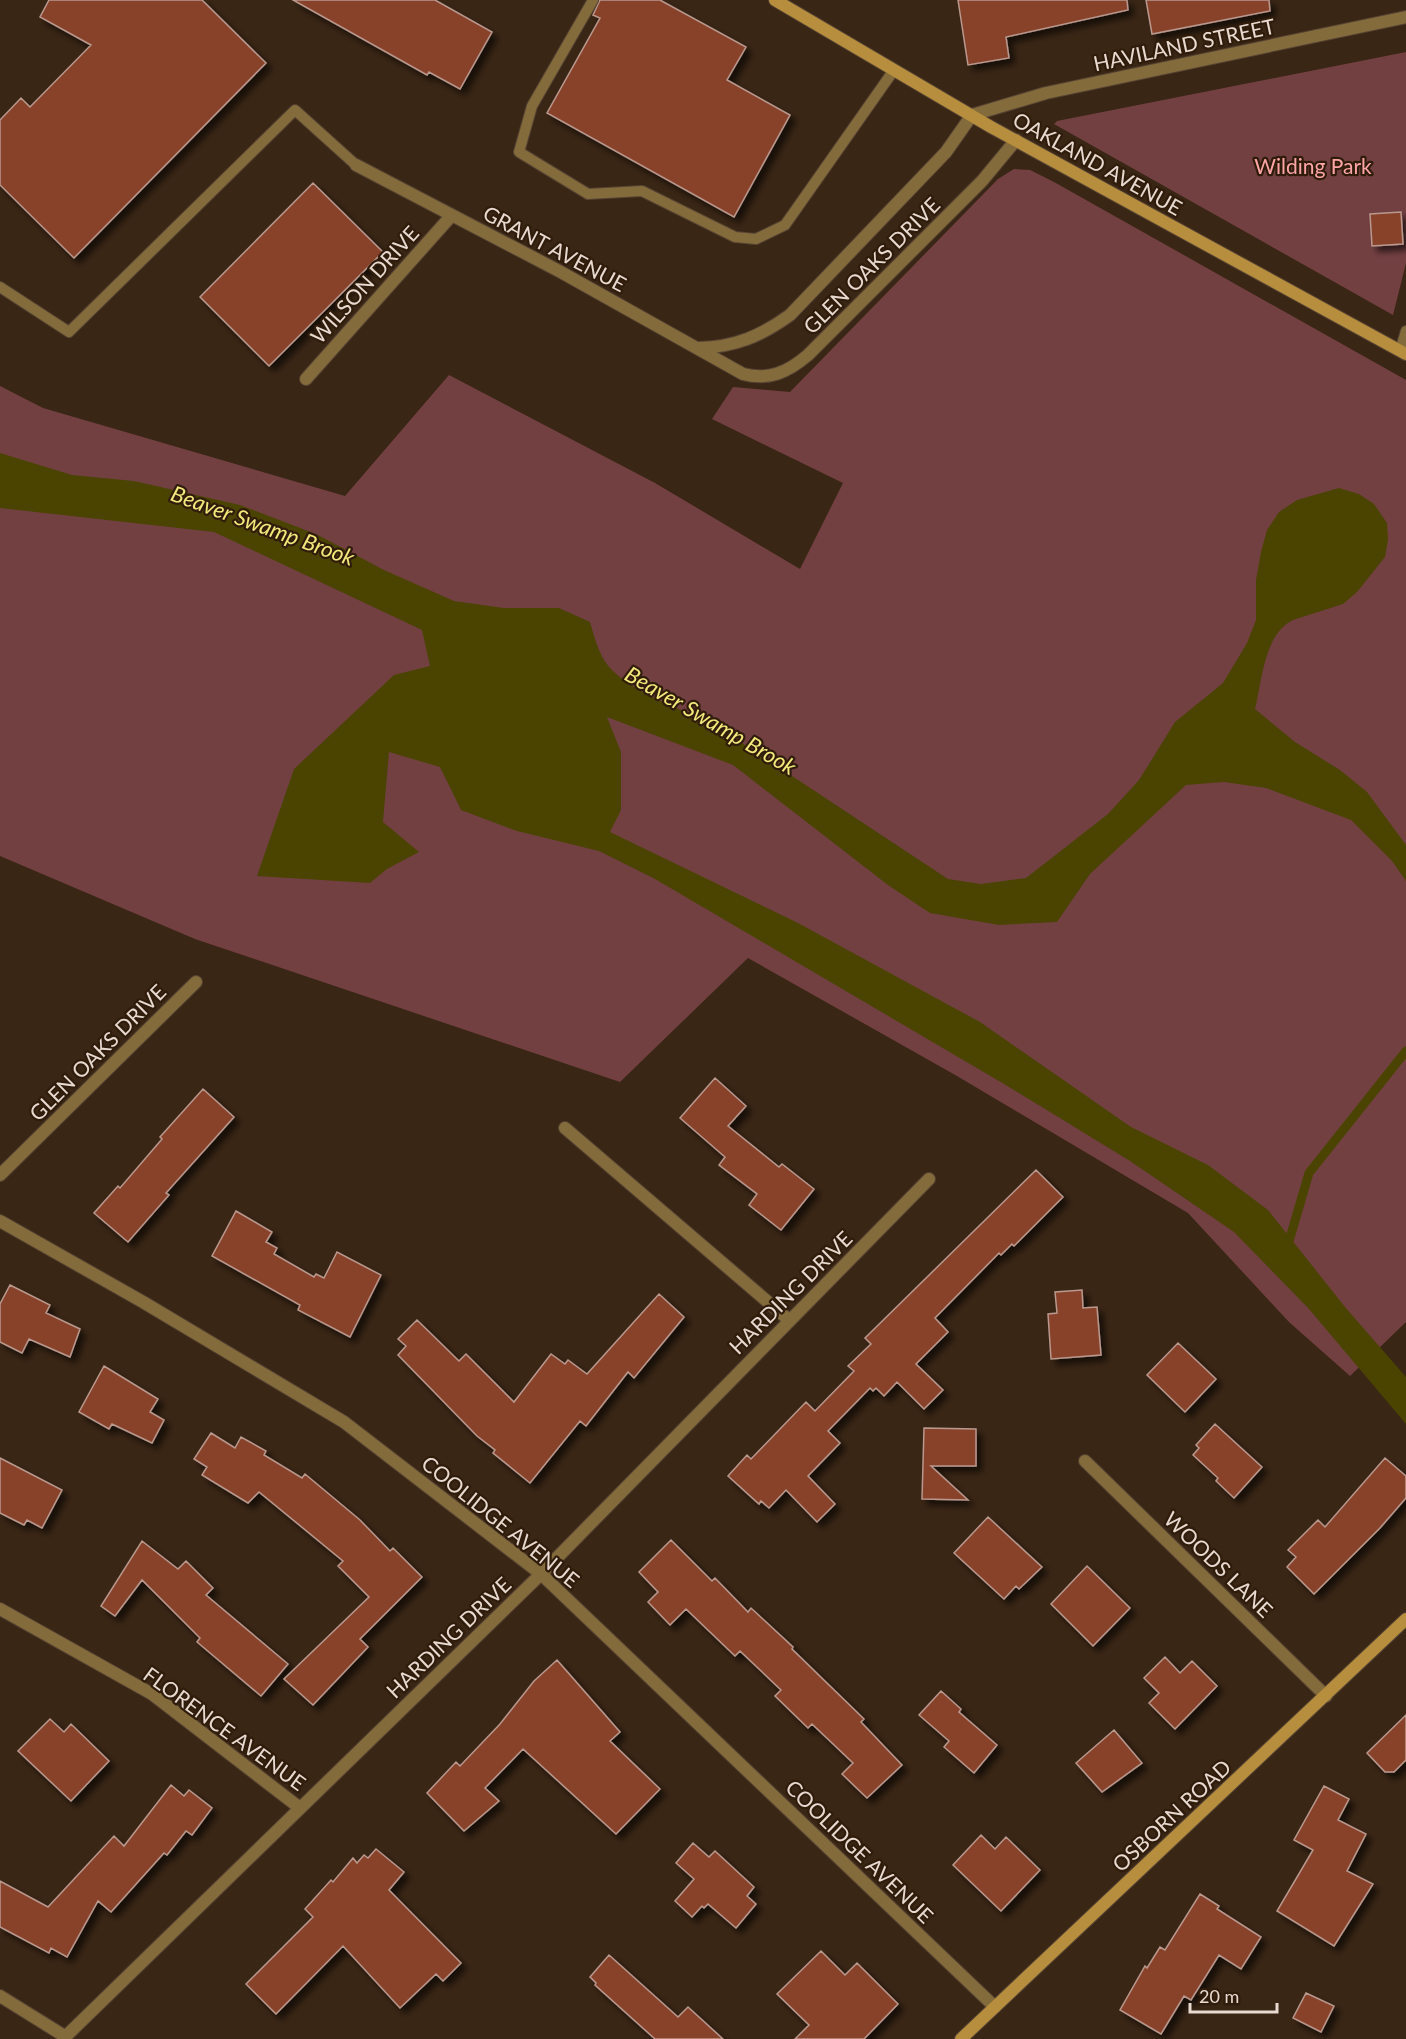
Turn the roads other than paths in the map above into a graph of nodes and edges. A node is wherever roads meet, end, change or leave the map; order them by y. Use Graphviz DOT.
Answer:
graph roads {
  1 [pos="593,0"];
  2 [pos="776,0"];
  3 [pos="1406,17"];
  4 [pos="894,70"];
  5 [pos="972,115"];
  6 [pos="1016,141"];
  7 [pos="356,165"];
  8 [pos="452,215"];
  9 [pos="0,287"];
  10 [pos="1406,331"];
  11 [pos="699,348"];
  12 [pos="1403,353"];
  13 [pos="734,368"];
  14 [pos="306,379"];
  15 [pos="196,982"];
  16 [pos="565,1128"];
  17 [pos="0,1175"];
  18 [pos="929,1179"];
  19 [pos="0,1221"];
  20 [pos="789,1320"];
  21 [pos="1085,1461"];
  22 [pos="542,1574"];
  23 [pos="0,1609"];
  24 [pos="1406,1619"];
  25 [pos="1326,1696"];
  26 [pos="300,1808"];
  27 [pos="0,1996"];
  28 [pos="995,2007"];
  29 [pos="65,2038"];
  30 [pos="961,2039"];
  1 -- 4 [label="lane"];
  2 -- 4 [label="street, OAKLAND AVENUE"];
  3 -- 5 [label="street, HAVILAND STREET"];
  4 -- 5 [label="street, OAKLAND AVENUE"];
  5 -- 6 [label="street, OAKLAND AVENUE"];
  5 -- 11 [label="street, GLEN OAKS DRIVE"];
  6 -- 12 [label="street, OAKLAND AVENUE"];
  6 -- 13 [label="street, GLEN OAKS DRIVE"];
  7 -- 8 [label="street, GRANT AVENUE"];
  7 -- 9 [label="lane"];
  8 -- 11 [label="street, GRANT AVENUE"];
  8 -- 14 [label="street, WILSON DRIVE"];
  10 -- 12 [label="lane"];
  11 -- 13 [label="street, GRANT AVENUE"];
  15 -- 17 [label="street, GLEN OAKS DRIVE"];
  16 -- 20 [label="street"];
  18 -- 20 [label="street, HARDING DRIVE"];
  19 -- 22 [label="street, COOLIDGE AVENUE"];
  20 -- 22 [label="street, HARDING DRIVE"];
  21 -- 25 [label="street, WOODS LANE"];
  22 -- 26 [label="street, HARDING DRIVE"];
  22 -- 28 [label="street, COOLIDGE AVENUE"];
  23 -- 26 [label="street, FLORENCE AVENUE"];
  24 -- 25 [label="street, OSBORN ROAD"];
  25 -- 28 [label="street, OSBORN ROAD"];
  26 -- 29 [label="street, HARDING DRIVE"];
  27 -- 29 [label="street"];
  28 -- 30 [label="street, OSBORN ROAD"];
}
